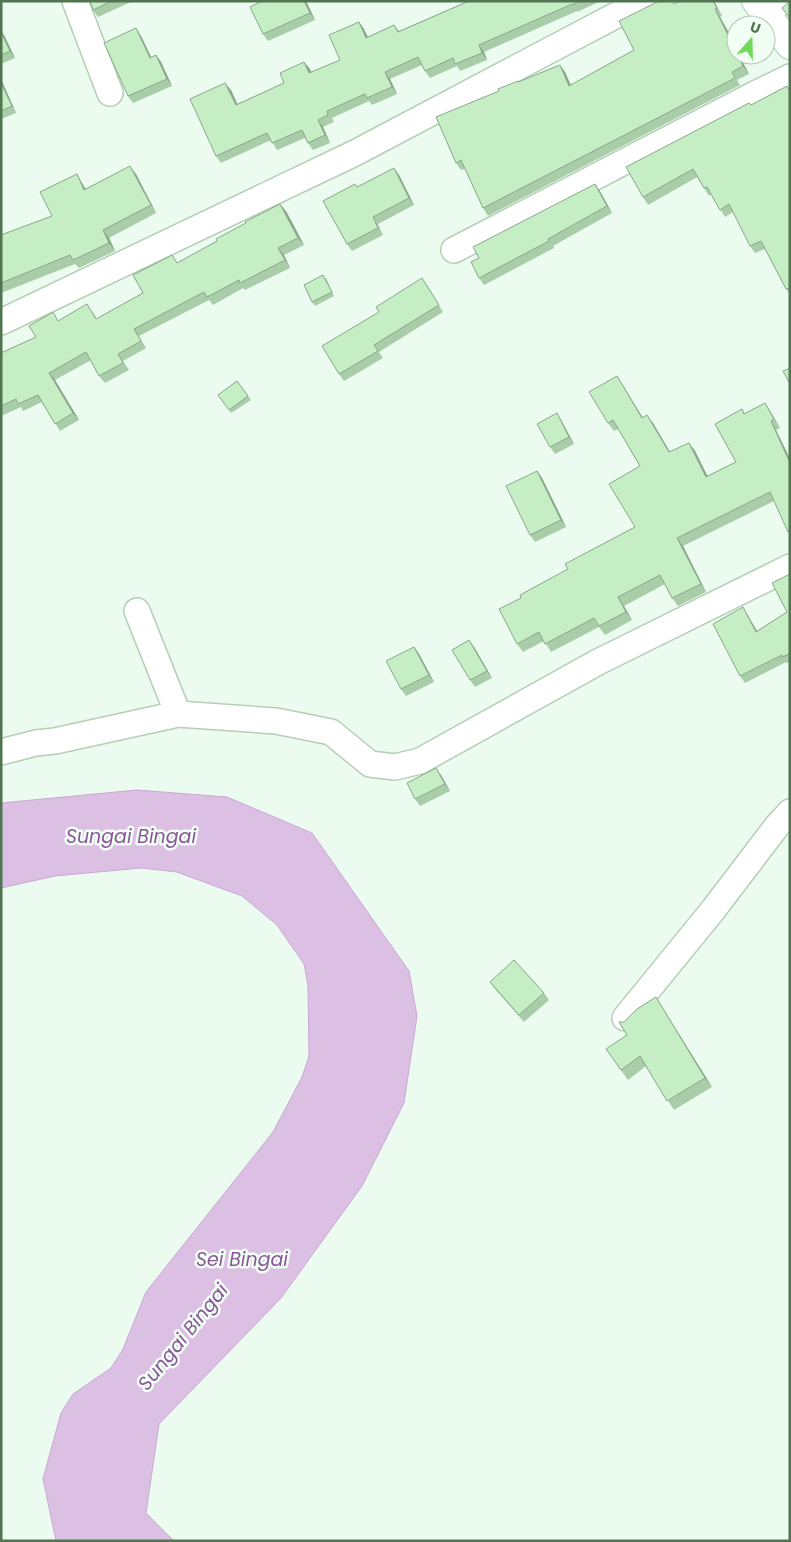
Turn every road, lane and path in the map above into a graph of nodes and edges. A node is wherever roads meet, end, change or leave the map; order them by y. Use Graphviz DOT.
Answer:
graph roads {
  1 [pos="75,1"];
  2 [pos="643,1"];
  3 [pos="768,5"];
  4 [pos="790,46"];
  5 [pos="790,78"];
  6 [pos="110,93"];
  7 [pos="454,250"];
  8 [pos="1,322"];
  9 [pos="790,568"];
  10 [pos="137,611"];
  11 [pos="178,714"];
  12 [pos="1,752"];
  13 [pos="790,812"];
  14 [pos="624,1018"];
  1 -- 6 [label="street"];
  2 -- 8 [label="street"];
  3 -- 4 [label="street"];
  5 -- 7 [label="street"];
  9 -- 11 [label="street"];
  10 -- 11 [label="street"];
  11 -- 12 [label="street"];
  13 -- 14 [label="street"];
}
